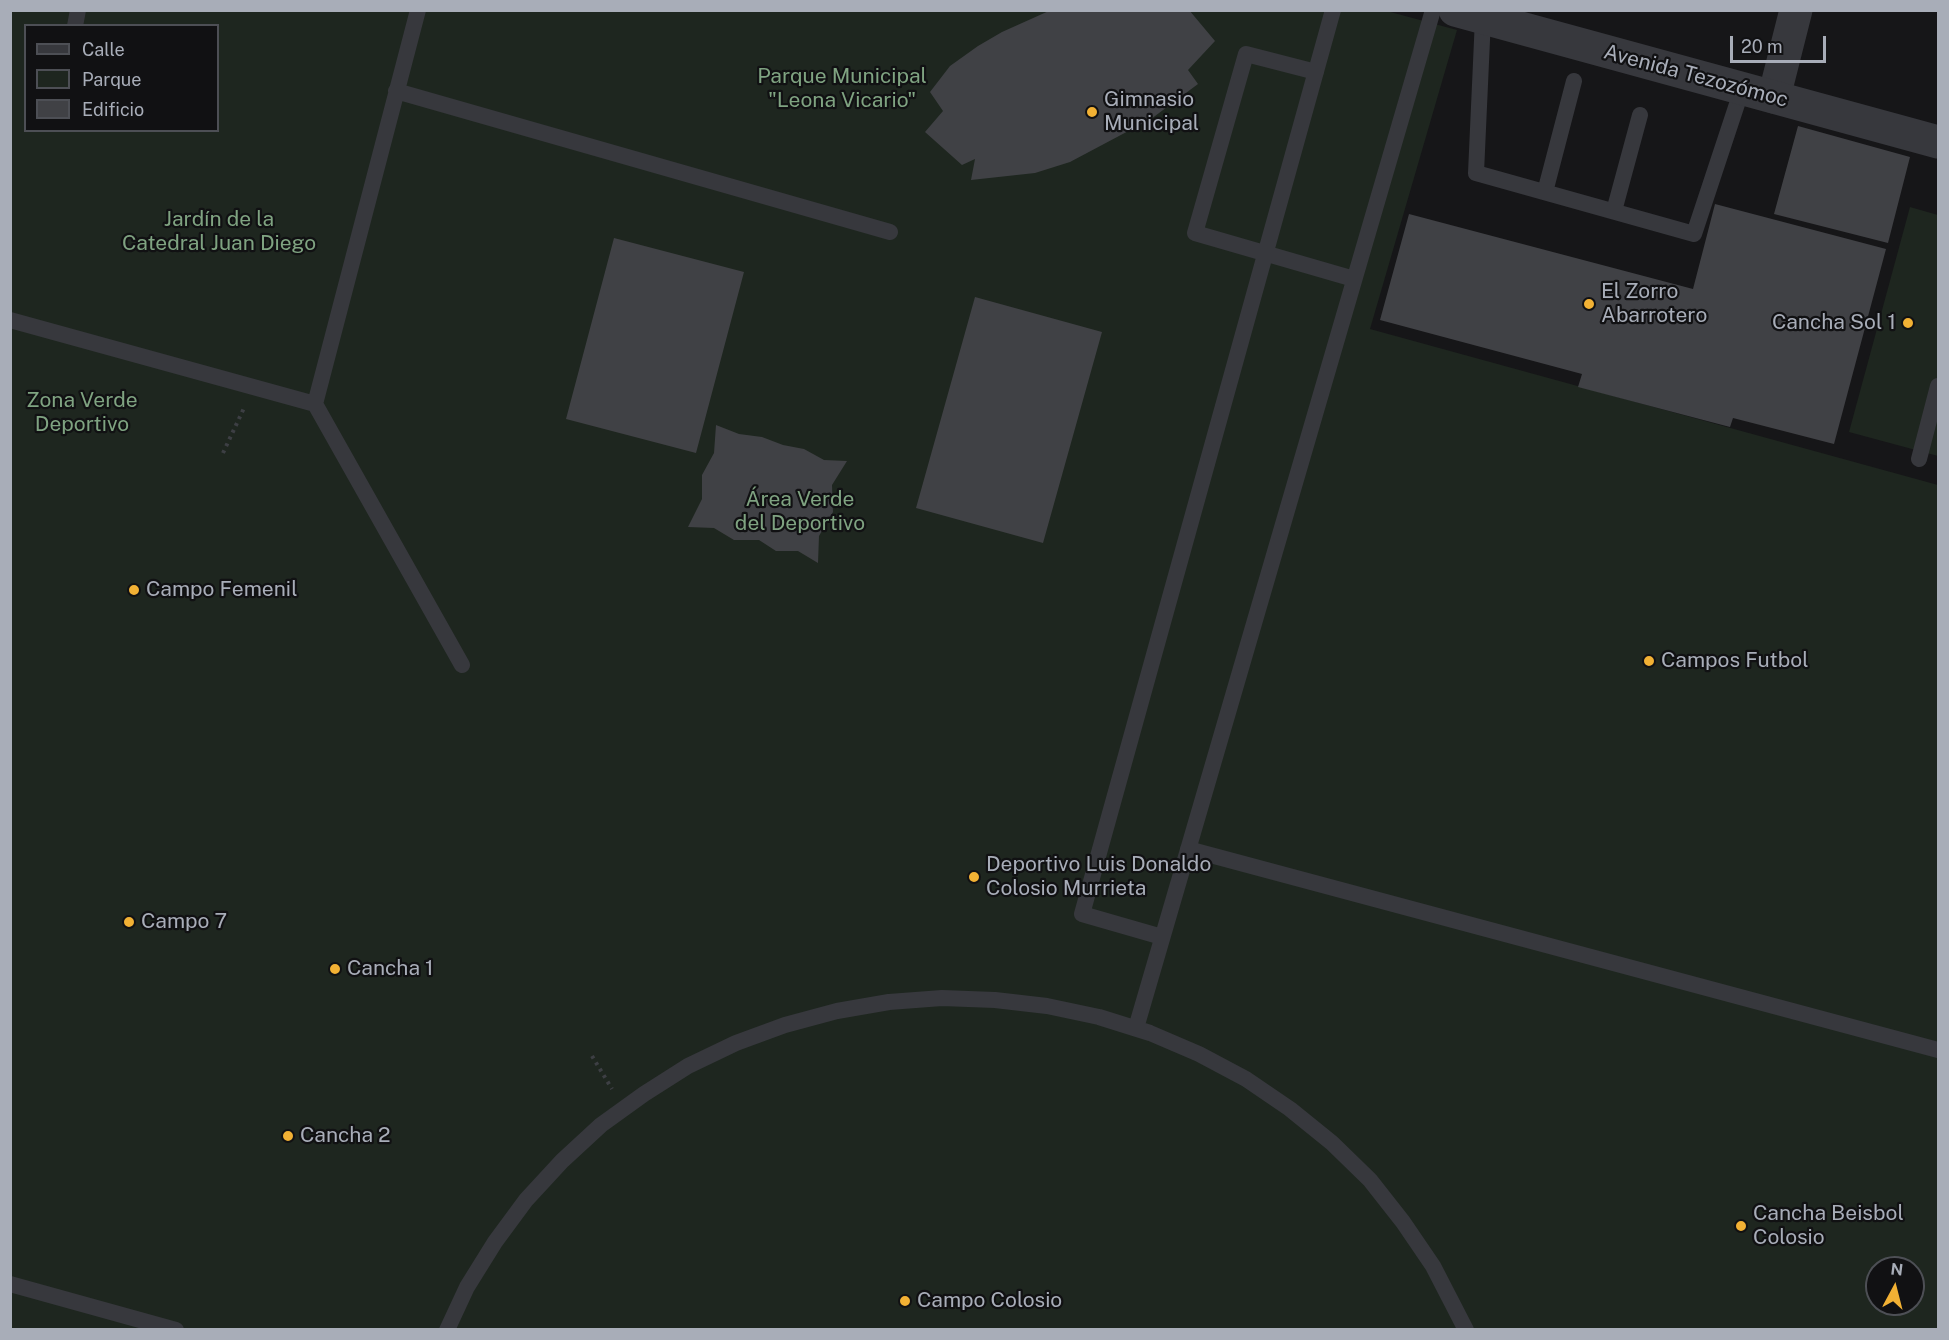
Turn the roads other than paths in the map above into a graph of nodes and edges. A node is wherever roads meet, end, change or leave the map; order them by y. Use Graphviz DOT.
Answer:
graph roads {
  1 [pos="418,10"];
  2 [pos="1333,10"];
  3 [pos="1433,10"];
  4 [pos="1796,10"];
  5 [pos="1469,14"];
  6 [pos="1316,72"];
  7 [pos="1574,81"];
  8 [pos="1742,89"];
  9 [pos="396,91"];
  10 [pos="1774,97"];
  11 [pos="1640,115"];
  12 [pos="1938,142"];
  13 [pos="1545,192"];
  14 [pos="1614,211"];
  15 [pos="890,232"];
  16 [pos="1266,254"];
  17 [pos="1354,279"];
  18 [pos="10,320"];
  19 [pos="1938,386"];
  20 [pos="315,404"];
  21 [pos="1919,459"];
  22 [pos="462,665"];
  23 [pos="1188,849"];
  24 [pos="1162,938"];
  25 [pos="1136,1028"];
  26 [pos="1938,1050"];
  27 [pos="10,1284"];
  28 [pos="176,1329"];
  29 [pos="447,1329"];
  30 [pos="1466,1329"];
  1 -- 9 [label="lane"];
  2 -- 6 [label="lane"];
  3 -- 17 [label="lane"];
  4 -- 10 [label="street"];
  5 -- 8 [label="street, Avenida Tezozómoc"];
  5 -- 13 [label="lane"];
  6 -- 16 [label="lane"];
  6 -- 16 [label="lane"];
  7 -- 13 [label="lane"];
  8 -- 10 [label="street, Avenida Tezozómoc"];
  8 -- 14 [label="lane"];
  9 -- 15 [label="lane"];
  9 -- 20 [label="lane"];
  10 -- 12 [label="street, Avenida Tezozómoc"];
  11 -- 14 [label="lane"];
  13 -- 14 [label="lane"];
  16 -- 17 [label="lane"];
  16 -- 24 [label="lane"];
  17 -- 23 [label="lane"];
  18 -- 20 [label="lane"];
  19 -- 21 [label="lane"];
  20 -- 22 [label="lane"];
  23 -- 24 [label="lane"];
  23 -- 26 [label="lane"];
  24 -- 25 [label="lane"];
  25 -- 29 [label="lane"];
  25 -- 30 [label="lane"];
  27 -- 28 [label="lane"];
}
